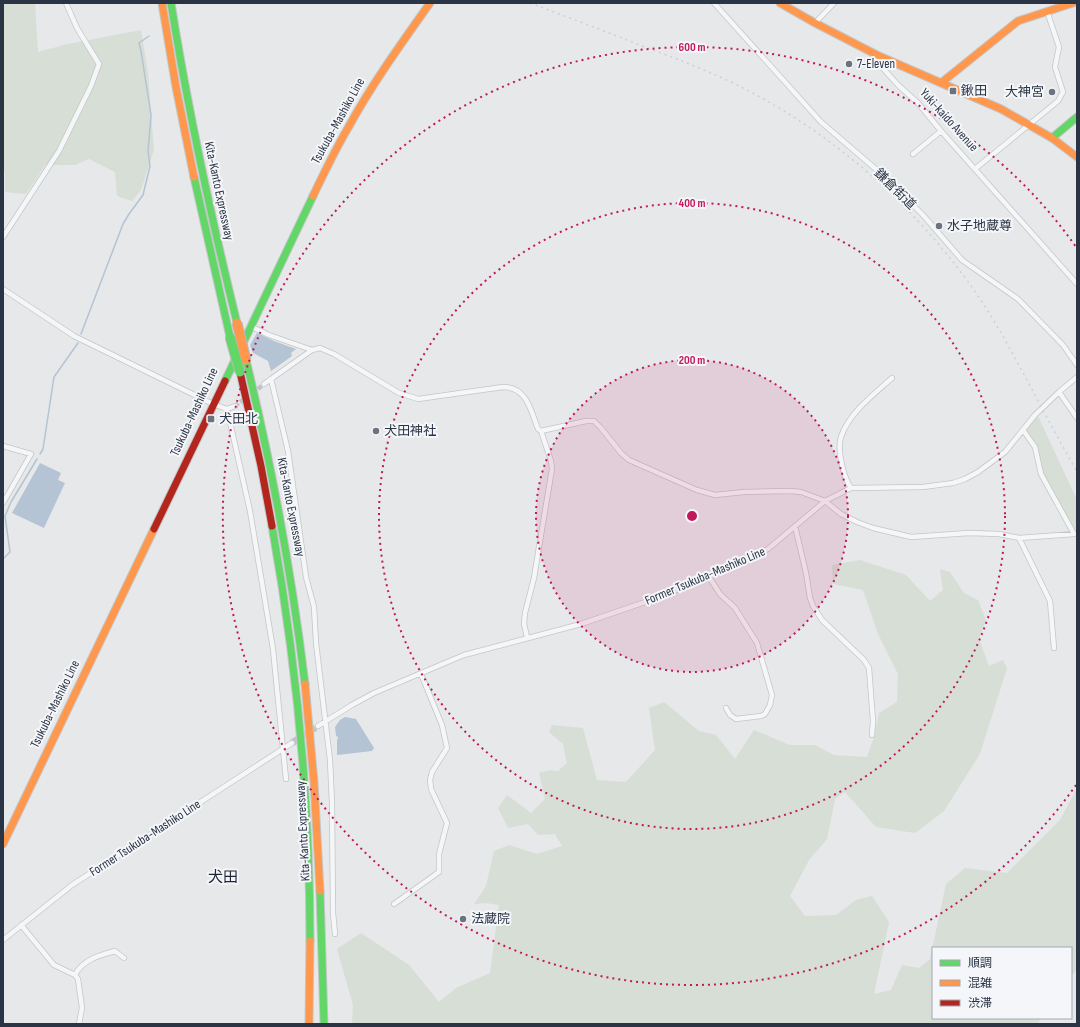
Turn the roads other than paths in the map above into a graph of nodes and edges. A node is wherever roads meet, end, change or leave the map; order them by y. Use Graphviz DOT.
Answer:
graph roads {
  1 [pos="66,3"];
  2 [pos="162,3"];
  3 [pos="171,3"];
  4 [pos="430,3"];
  5 [pos="780,3"];
  6 [pos="834,3"];
  7 [pos="1070,4"];
  8 [pos="716,5"];
  9 [pos="1047,11"];
  10 [pos="815,23"];
  11 [pos="874,53"];
  12 [pos="941,83"];
  13 [pos="1077,117"];
  14 [pos="1030,125"];
  15 [pos="941,131"];
  16 [pos="1052,138"];
  17 [pos="913,154"];
  18 [pos="1077,157"];
  19 [pos="975,169"];
  20 [pos="3,236"];
  21 [pos="1077,284"];
  22 [pos="3,289"];
  23 [pos="250,326"];
  24 [pos="312,350"];
  25 [pos="1077,365"];
  26 [pos="1077,377"];
  27 [pos="892,378"];
  28 [pos="271,379"];
  29 [pos="264,384"];
  30 [pos="1059,392"];
  31 [pos="213,404"];
  32 [pos="235,406"];
  33 [pos="226,409"];
  34 [pos="1077,418"];
  35 [pos="1023,430"];
  36 [pos="541,431"];
  37 [pos="3,446"];
  38 [pos="851,488"];
  39 [pos="825,501"];
  40 [pos="3,503"];
  41 [pos="796,526"];
  42 [pos="1019,538"];
  43 [pos="709,577"];
  44 [pos="527,637"];
  45 [pos="1054,648"];
  46 [pos="421,674"];
  47 [pos="726,708"];
  48 [pos="325,722"];
  49 [pos="318,726"];
  50 [pos="872,735"];
  51 [pos="292,743"];
  52 [pos="284,749"];
  53 [pos="286,779"];
  54 [pos="3,844"];
  55 [pos="394,904"];
  56 [pos="21,925"];
  57 [pos="335,934"];
  58 [pos="3,940"];
  59 [pos="124,958"];
  60 [pos="75,975"];
  61 [pos="79,1024"];
  62 [pos="309,1024"];
  63 [pos="324,1024"];
  1 -- 20 [label="street"];
  2 -- 62 [label="main road, Kita-Kanto Expressway, bridge"];
  3 -- 63 [label="main road, Kita-Kanto Expressway, bridge"];
  4 -- 23 [label="main road, Tsukuba-Mashiko Line"];
  5 -- 10 [label="main road"];
  6 -- 10 [label="street"];
  7 -- 9 [label="main road"];
  8 -- 25 [label="street, 鎌倉街道"];
  9 -- 12 [label="main road"];
  9 -- 14 [label="street"];
  10 -- 11 [label="main road"];
  11 -- 12 [label="main road"];
  11 -- 15 [label="street, Yuki-kaido Avenue"];
  12 -- 14 [label="main road"];
  13 -- 16 [label="main road"];
  14 -- 16 [label="main road"];
  14 -- 19 [label="street"];
  15 -- 17 [label="street"];
  15 -- 19 [label="street, Yuki-kaido Avenue"];
  16 -- 18 [label="main road"];
  19 -- 21 [label="street, Yuki-kaido Avenue"];
  22 -- 31 [label="street"];
  23 -- 24 [label="street"];
  23 -- 31 [label="main road, Tsukuba-Mashiko Line"];
  24 -- 28 [label="street"];
  24 -- 36 [label="street"];
  26 -- 30 [label="street, Former Tsukuba-Mashiko Line"];
  27 -- 38 [label="street"];
  28 -- 29 [label="street"];
  28 -- 48 [label="street"];
  30 -- 34 [label="street"];
  30 -- 35 [label="street, Former Tsukuba-Mashiko Line"];
  31 -- 33 [label="street"];
  31 -- 54 [label="main road, Tsukuba-Mashiko Line"];
  32 -- 33 [label="street"];
  33 -- 52 [label="street"];
  35 -- 38 [label="street, Former Tsukuba-Mashiko Line"];
  35 -- 42 [label="street"];
  36 -- 39 [label="street"];
  36 -- 44 [label="street"];
  37 -- 40 [label="street"];
  38 -- 39 [label="street, Former Tsukuba-Mashiko Line"];
  39 -- 41 [label="street, Former Tsukuba-Mashiko Line"];
  39 -- 42 [label="street"];
  41 -- 43 [label="street, Former Tsukuba-Mashiko Line"];
  41 -- 50 [label="street"];
  42 -- 45 [label="street"];
  43 -- 44 [label="street, Former Tsukuba-Mashiko Line"];
  43 -- 47 [label="street"];
  44 -- 46 [label="street, Former Tsukuba-Mashiko Line"];
  46 -- 48 [label="street, Former Tsukuba-Mashiko Line"];
  46 -- 55 [label="street"];
  48 -- 49 [label="street, Former Tsukuba-Mashiko Line"];
  48 -- 57 [label="street"];
  51 -- 52 [label="street, Former Tsukuba-Mashiko Line"];
  52 -- 53 [label="street"];
  52 -- 56 [label="street, Former Tsukuba-Mashiko Line"];
  56 -- 58 [label="street, Former Tsukuba-Mashiko Line"];
  56 -- 60 [label="street"];
  59 -- 60 [label="street"];
  60 -- 61 [label="street"];
}
